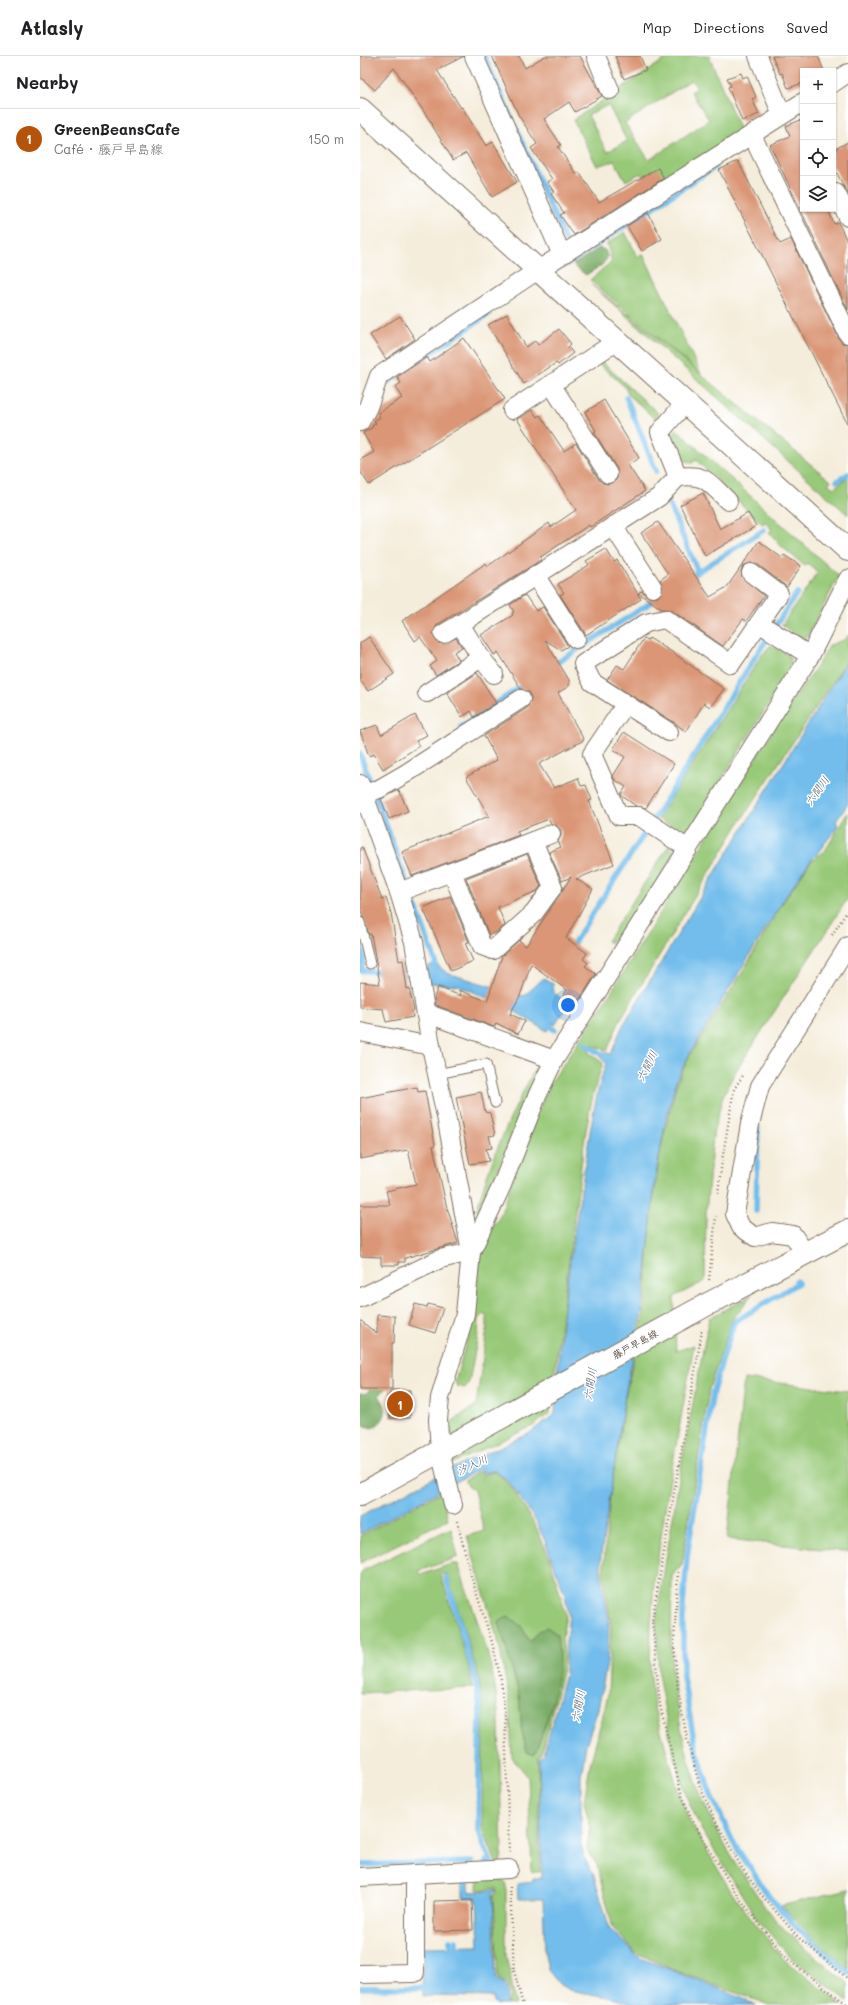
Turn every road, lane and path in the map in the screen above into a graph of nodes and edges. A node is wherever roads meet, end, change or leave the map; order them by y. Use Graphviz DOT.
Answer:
graph roads {
  1 [pos="474,56"];
  2 [pos="596,56"];
  3 [pos="758,56"];
  4 [pos="848,73"];
  5 [pos="836,81"];
  6 [pos="610,90"];
  7 [pos="800,104"];
  8 [pos="360,109"];
  9 [pos="782,115"];
  10 [pos="752,135"];
  11 [pos="836,192"];
  12 [pos="848,217"];
  13 [pos="562,255"];
  14 [pos="538,270"];
  15 [pos="848,334"];
  16 [pos="617,341"];
  17 [pos="551,384"];
  18 [pos="371,387"];
  19 [pos="685,403"];
  20 [pos="512,410"];
  21 [pos="360,422"];
  22 [pos="608,474"];
  23 [pos="678,476"];
  24 [pos="728,501"];
  25 [pos="613,526"];
  26 [pos="848,550"];
  27 [pos="751,573"];
  28 [pos="535,575"];
  29 [pos="848,579"];
  30 [pos="652,588"];
  31 [pos="460,624"];
  32 [pos="768,629"];
  33 [pos="443,634"];
  34 [pos="576,639"];
  35 [pos="810,656"];
  36 [pos="481,658"];
  37 [pos="494,674"];
  38 [pos="427,693"];
  39 [pos="521,699"];
  40 [pos="625,705"];
  41 [pos="669,732"];
  42 [pos="367,790"];
  43 [pos="550,834"];
  44 [pos="533,840"];
  45 [pos="688,849"];
  46 [pos="452,872"];
  47 [pos="407,889"];
  48 [pos="848,910"];
  49 [pos="360,922"];
  50 [pos="831,936"];
  51 [pos="848,946"];
  52 [pos="370,964"];
  53 [pos="426,1013"];
  54 [pos="360,1032"];
  55 [pos="431,1046"];
  56 [pos="554,1060"];
  57 [pos="747,1069"];
  58 [pos="437,1074"];
  59 [pos="495,1103"];
  60 [pos="717,1199"];
  61 [pos="716,1214"];
  62 [pos="848,1231"];
  63 [pos="472,1252"];
  64 [pos="805,1254"];
  65 [pos="361,1298"];
  66 [pos="706,1305"];
  67 [pos="444,1454"];
  68 [pos="360,1495"];
  69 [pos="453,1505"];
  70 [pos="678,1572"];
  71 [pos="509,1870"];
  72 [pos="415,1874"];
  73 [pos="360,1876"];
  74 [pos="360,1974"];
  75 [pos="848,1979"];
  76 [pos="523,2005"];
  77 [pos="848,2005"];
  1 -- 13 [label="street"];
  2 -- 6 [label="street"];
  3 -- 9 [label="street"];
  4 -- 5 [label="street"];
  7 -- 9 [label="street"];
  8 -- 14 [label="street"];
  9 -- 10 [label="street"];
  10 -- 13 [label="street"];
  10 -- 15 [label="street"];
  11 -- 12 [label="street"];
  13 -- 14 [label="street"];
  14 -- 16 [label="street"];
  14 -- 18 [label="street"];
  16 -- 17 [label="street"];
  16 -- 19 [label="street"];
  17 -- 20 [label="street"];
  17 -- 22 [label="street"];
  18 -- 21 [label="street"];
  19 -- 23 [label="street"];
  19 -- 26 [label="street"];
  23 -- 24 [label="street"];
  23 -- 25 [label="street"];
  25 -- 28 [label="street"];
  25 -- 30 [label="street"];
  27 -- 32 [label="street"];
  28 -- 31 [label="street"];
  28 -- 34 [label="street"];
  29 -- 35 [label="street"];
  31 -- 33 [label="street"];
  31 -- 36 [label="street"];
  32 -- 35 [label="street"];
  32 -- 40 [label="street"];
  35 -- 45 [label="street"];
  36 -- 37 [label="street"];
  36 -- 38 [label="street"];
  39 -- 42 [label="street"];
  40 -- 41 [label="street"];
  40 -- 45 [label="street"];
  42 -- 47 [label="street"];
  43 -- 44 [label="street"];
  44 -- 46 [label="street"];
  44 -- 46 [label="street"];
  45 -- 56 [label="street"];
  46 -- 47 [label="street"];
  47 -- 53 [label="street"];
  48 -- 50 [label="path"];
  49 -- 52 [label="lane"];
  51 -- 64 [label="street"];
  53 -- 55 [label="street"];
  53 -- 56 [label="street"];
  54 -- 55 [label="street"];
  55 -- 58 [label="street"];
  56 -- 63 [label="street"];
  57 -- 60 [label="path"];
  58 -- 59 [label="lane"];
  58 -- 63 [label="street"];
  61 -- 66 [label="path"];
  62 -- 64 [label="street, 藤戸早島線"];
  63 -- 65 [label="street"];
  63 -- 67 [label="street"];
  64 -- 66 [label="street, 藤戸早島線"];
  66 -- 67 [label="street, 藤戸早島線"];
  66 -- 77 [label="path"];
  67 -- 68 [label="street, 藤戸早島線"];
  67 -- 69 [label="street"];
  69 -- 71 [label="path"];
  70 -- 75 [label="path"];
  71 -- 72 [label="street"];
  71 -- 76 [label="path"];
  72 -- 73 [label="street"];
  72 -- 74 [label="street"];
}
